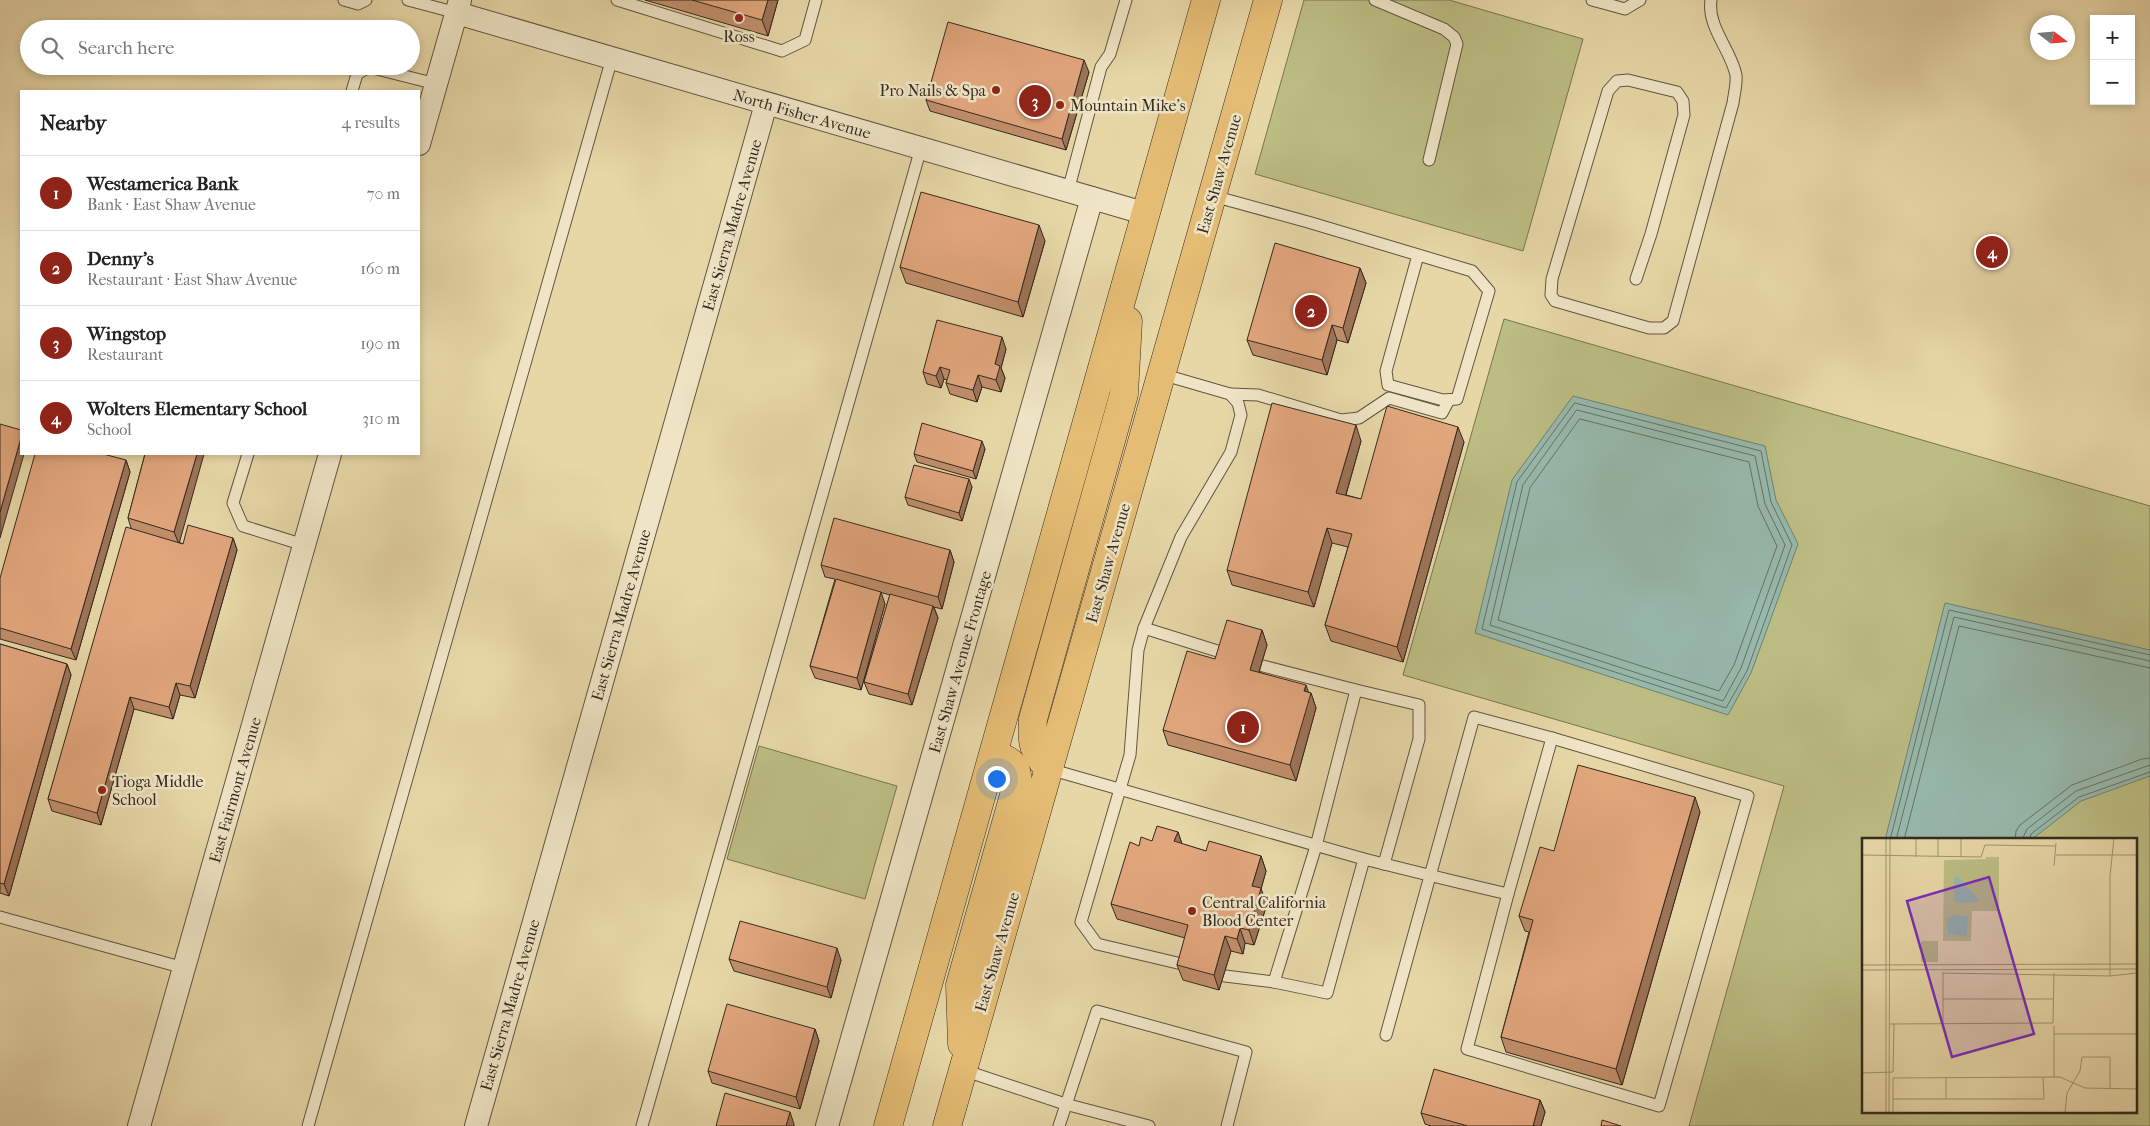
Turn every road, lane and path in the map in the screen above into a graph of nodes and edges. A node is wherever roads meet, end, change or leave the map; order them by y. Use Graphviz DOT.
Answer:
graph roads {
  1 [pos="344,0"];
  2 [pos="366,0"];
  3 [pos="408,0"];
  4 [pos="617,0"];
  5 [pos="816,0"];
  6 [pos="1126,0"];
  7 [pos="1206,0"];
  8 [pos="1268,0"];
  9 [pos="1374,0"];
  10 [pos="1592,0"];
  11 [pos="1640,0"];
  12 [pos="1711,0"];
  13 [pos="458,6"];
  14 [pos="612,58"];
  15 [pos="357,75"];
  16 [pos="401,75"];
  17 [pos="436,84"];
  18 [pos="352,90"];
  19 [pos="766,104"];
  20 [pos="420,140"];
  21 [pos="921,148"];
  22 [pos="1429,160"];
  23 [pos="1068,191"];
  24 [pos="1213,196"];
  25 [pos="1092,198"];
  26 [pos="1147,214"];
  27 [pos="1418,255"];
  28 [pos="1130,275"];
  29 [pos="1636,280"];
  30 [pos="1161,374"];
  31 [pos="1230,394"];
  32 [pos="1448,400"];
  33 [pos="248,455"];
  34 [pos="330,455"];
  35 [pos="304,545"];
  36 [pos="1144,628"];
  37 [pos="1227,654"];
  38 [pos="1263,666"];
  39 [pos="1356,690"];
  40 [pos="1552,738"];
  41 [pos="994,755"];
  42 [pos="1049,769"];
  43 [pos="1120,789"];
  44 [pos="1316,846"];
  45 [pos="1364,859"];
  46 [pos="1384,864"];
  47 [pos="1430,875"];
  48 [pos="1508,894"];
  49 [pos="0,917"];
  50 [pos="1186,966"];
  51 [pos="184,968"];
  52 [pos="1225,976"];
  53 [pos="1274,982"];
  54 [pos="1386,1034"];
  55 [pos="963,1070"];
  56 [pos="1065,1104"];
  57 [pos="139,1126"];
  58 [pos="308,1126"];
  59 [pos="476,1126"];
  60 [pos="642,1126"];
  61 [pos="827,1126"];
  62 [pos="888,1126"];
  63 [pos="948,1126"];
  64 [pos="1059,1126"];
  65 [pos="1149,1126"];
  66 [pos="1227,1126"];
  1 -- 2 [label="lane"];
  3 -- 13 [label="lane"];
  4 -- 5 [label="lane"];
  6 -- 23 [label="lane"];
  7 -- 26 [label="main road"];
  8 -- 24 [label="main road, East Shaw Avenue"];
  9 -- 22 [label="lane"];
  10 -- 11 [label="lane"];
  12 -- 29 [label="lane"];
  13 -- 14 [label="street, North Fisher Avenue"];
  13 -- 17 [label="street"];
  14 -- 19 [label="street, North Fisher Avenue"];
  14 -- 58 [label="lane"];
  15 -- 18 [label="lane"];
  16 -- 17 [label="lane"];
  17 -- 20 [label="street"];
  19 -- 21 [label="street, North Fisher Avenue"];
  19 -- 59 [label="street, East Sierra Madre Avenue"];
  21 -- 23 [label="street, North Fisher Avenue"];
  21 -- 60 [label="lane"];
  23 -- 25 [label="street, North Fisher Avenue"];
  24 -- 27 [label="lane"];
  24 -- 30 [label="main road, East Shaw Avenue"];
  25 -- 26 [label="street, North Fisher Avenue"];
  25 -- 61 [label="street, East Shaw Avenue Frontage"];
  26 -- 28 [label="main road"];
  27 -- 32 [label="lane"];
  27 -- 32 [label="lane"];
  28 -- 41 [label="main road"];
  28 -- 42 [label="main road"];
  30 -- 31 [label="lane"];
  30 -- 42 [label="main road, East Shaw Avenue"];
  31 -- 32 [label="lane"];
  31 -- 36 [label="lane"];
  33 -- 35 [label="lane"];
  34 -- 35 [label="street, East Fairmont Avenue"];
  35 -- 51 [label="street, East Fairmont Avenue"];
  36 -- 37 [label="lane"];
  36 -- 43 [label="lane"];
  38 -- 39 [label="lane"];
  39 -- 44 [label="lane"];
  39 -- 46 [label="lane"];
  40 -- 47 [label="lane"];
  40 -- 48 [label="lane"];
  40 -- 48 [label="lane"];
  41 -- 55 [label="main road"];
  41 -- 62 [label="main road"];
  42 -- 43 [label="lane"];
  42 -- 55 [label="main road, East Shaw Avenue"];
  43 -- 44 [label="lane"];
  43 -- 50 [label="lane"];
  44 -- 45 [label="lane"];
  44 -- 53 [label="lane"];
  45 -- 46 [label="lane"];
  45 -- 53 [label="lane"];
  46 -- 47 [label="lane"];
  47 -- 48 [label="lane"];
  47 -- 54 [label="lane"];
  49 -- 51 [label="lane"];
  51 -- 57 [label="street, East Fairmont Avenue"];
  52 -- 53 [label="lane"];
  55 -- 56 [label="lane"];
  55 -- 63 [label="main road, East Shaw Avenue"];
  56 -- 64 [label="lane"];
  56 -- 65 [label="lane"];
  56 -- 66 [label="lane"];
}
